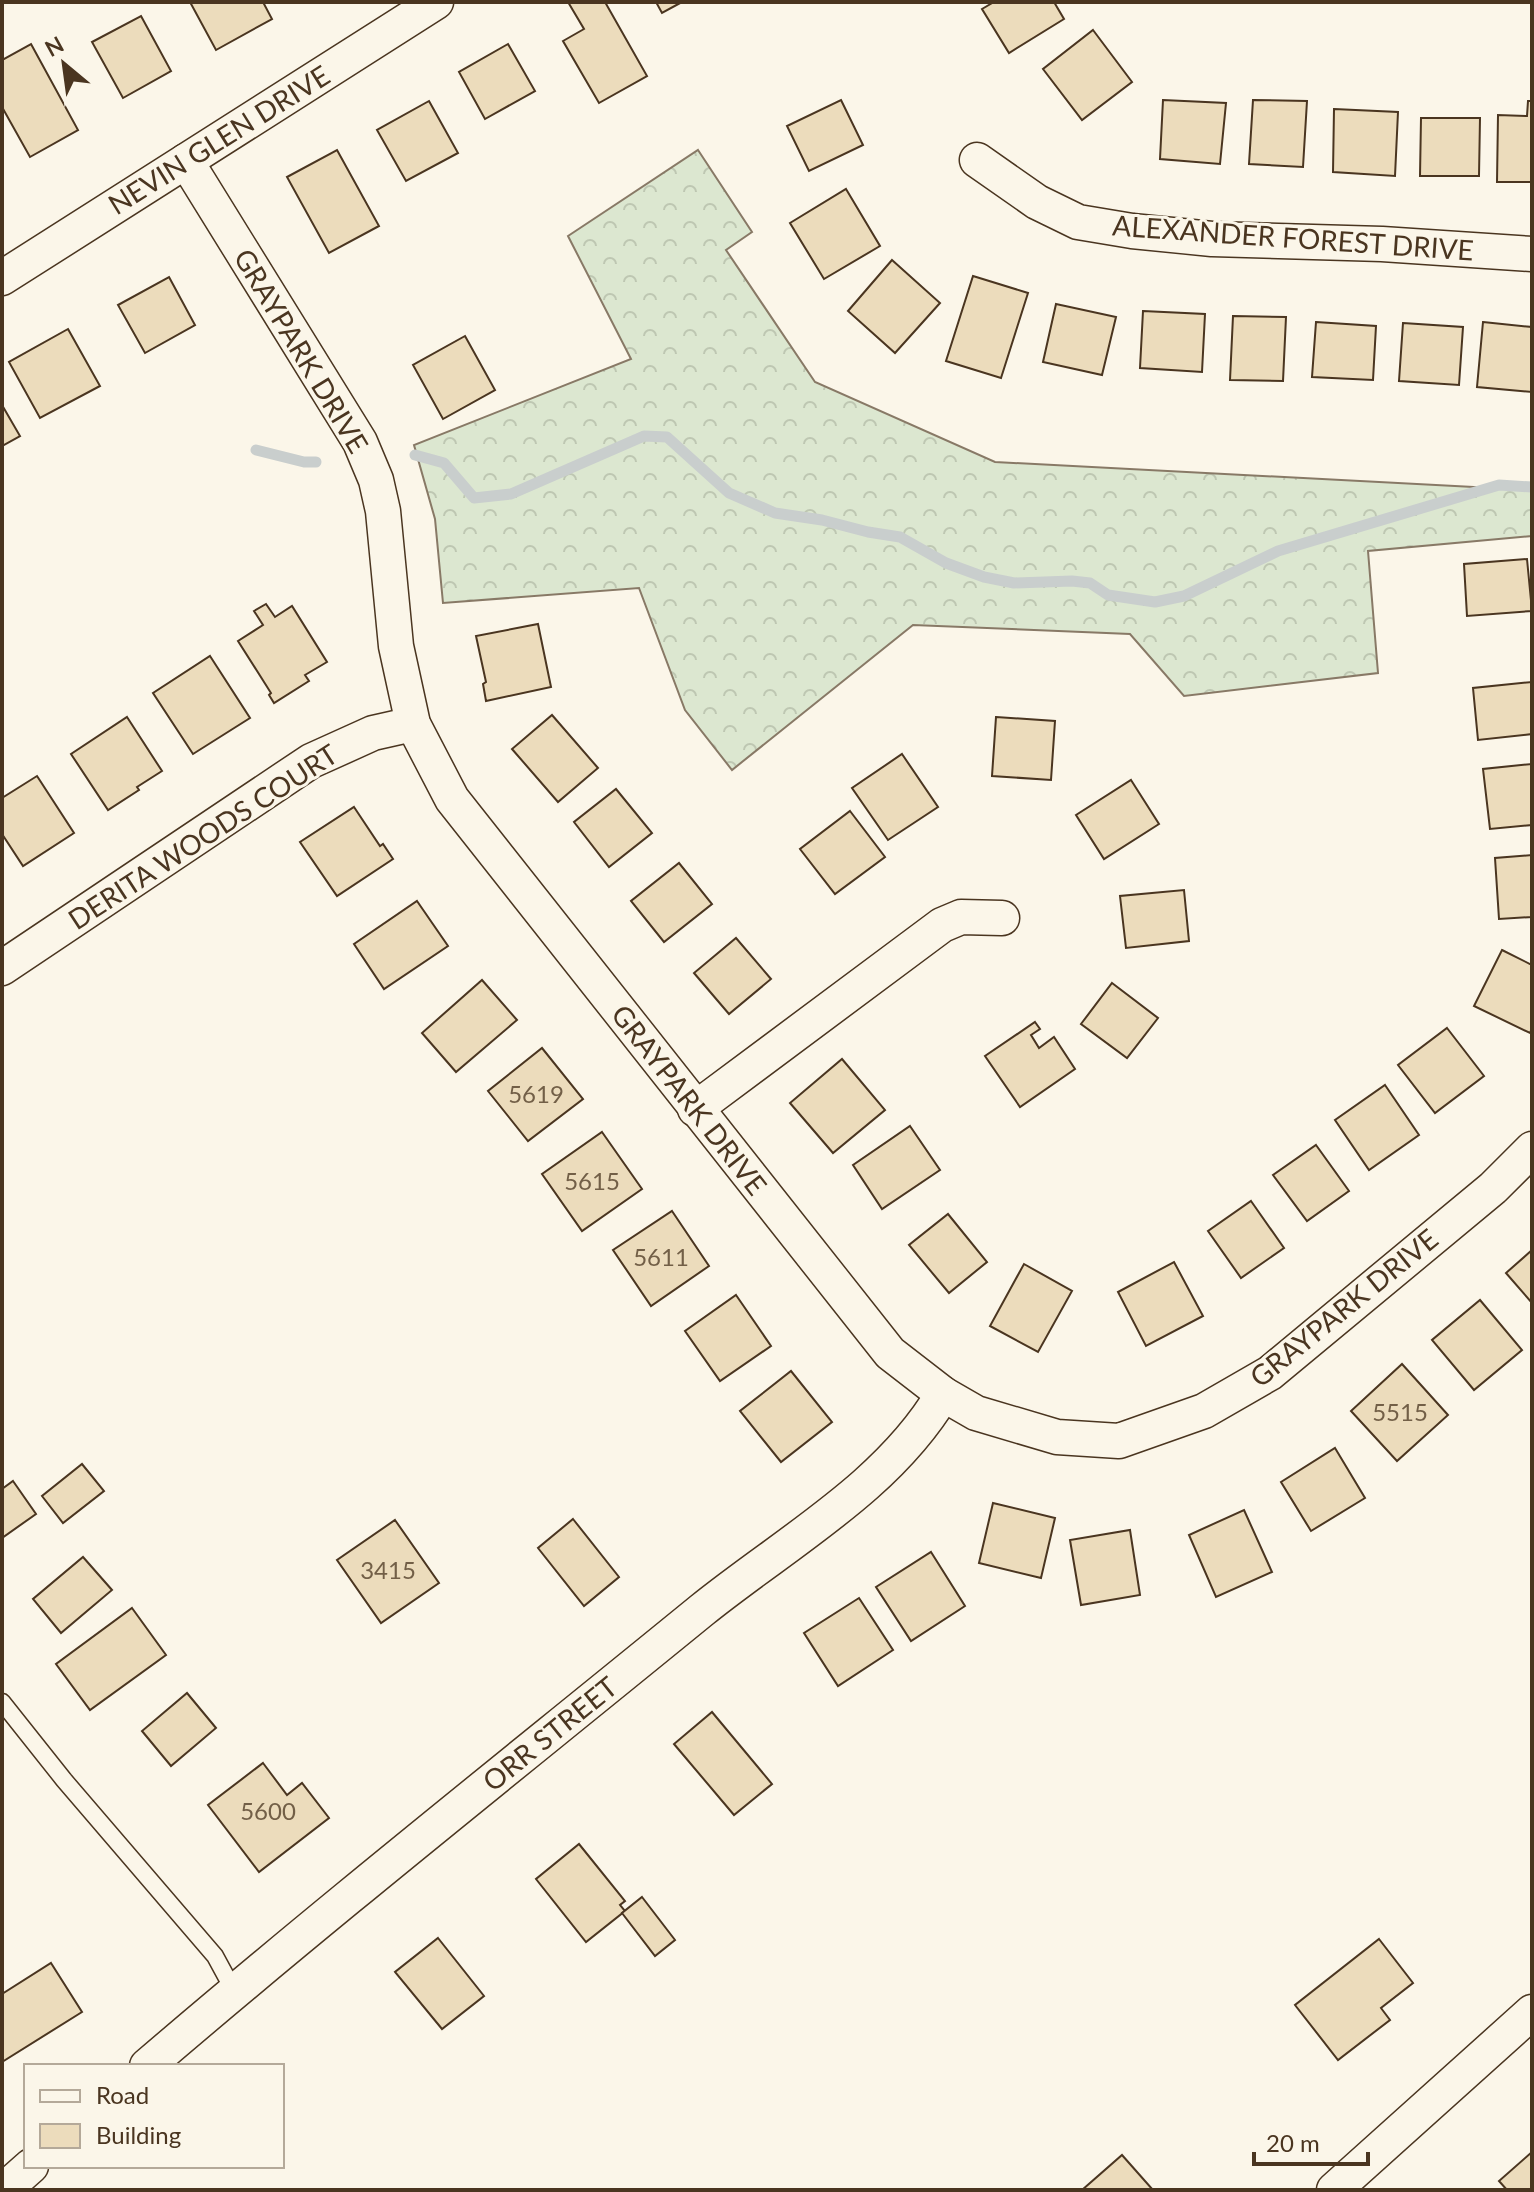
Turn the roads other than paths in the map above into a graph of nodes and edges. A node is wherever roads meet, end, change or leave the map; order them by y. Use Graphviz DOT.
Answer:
graph roads {
  1 [pos="436,2"];
  2 [pos="977,160"];
  3 [pos="186,161"];
  4 [pos="1532,254"];
  5 [pos="2,278"];
  6 [pos="413,724"];
  7 [pos="1002,918"];
  8 [pos="2,968"];
  9 [pos="695,1109"];
  10 [pos="1532,1149"];
  11 [pos="943,1394"];
  12 [pos="2,1702"];
  13 [pos="234,1991"];
  14 [pos="1532,2012"];
  15 [pos="149,2064"];
  16 [pos="29,2168"];
  17 [pos="4,2190"];
  18 [pos="1334,2190"];
  1 -- 3 [label="street, NEVIN GLEN DRIVE"];
  2 -- 4 [label="street, ALEXANDER FOREST DRIVE"];
  3 -- 5 [label="street, NEVIN GLEN DRIVE"];
  3 -- 6 [label="street, GRAYPARK DRIVE"];
  6 -- 8 [label="street, DERITA WOODS COURT"];
  6 -- 9 [label="street, GRAYPARK DRIVE"];
  7 -- 9 [label="street"];
  9 -- 11 [label="street, GRAYPARK DRIVE"];
  10 -- 11 [label="street, GRAYPARK DRIVE"];
  11 -- 13 [label="street, ORR STREET"];
  12 -- 13 [label="lane"];
  13 -- 15 [label="street, ORR STREET"];
  14 -- 18 [label="street"];
  16 -- 17 [label="street"];
}
